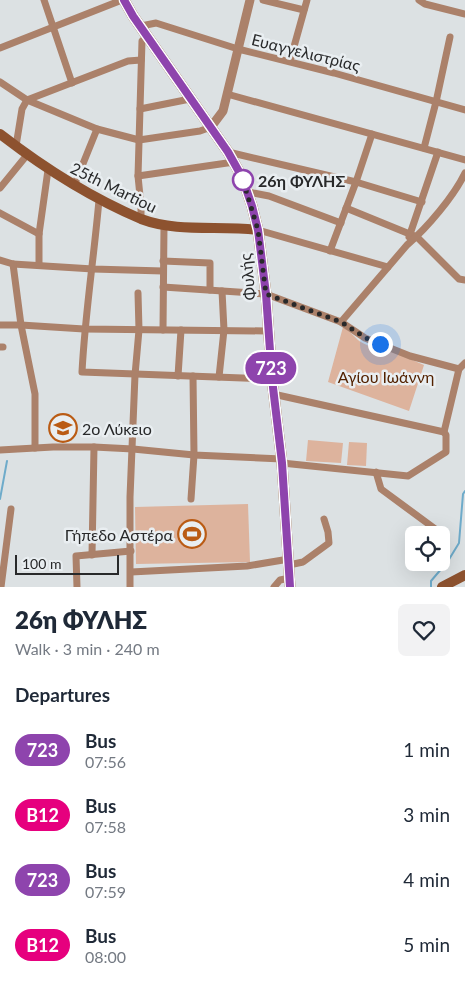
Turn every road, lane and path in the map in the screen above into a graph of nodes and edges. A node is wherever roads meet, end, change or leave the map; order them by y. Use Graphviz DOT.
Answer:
graph roads {
  1 [pos="44,0"];
  2 [pos="123,0"];
  3 [pos="250,0"];
  4 [pos="263,0"];
  5 [pos="307,0"];
  6 [pos="419,0"];
  7 [pos="304,10"];
  8 [pos="465,14"];
  9 [pos="54,27"];
  10 [pos="144,31"];
  11 [pos="450,37"];
  12 [pos="0,48"];
  13 [pos="238,49"];
  14 [pos="141,60"];
  15 [pos="290,61"];
  16 [pos="0,82"];
  17 [pos="72,83"];
  18 [pos="227,94"];
  19 [pos="190,99"];
  20 [pos="26,100"];
  21 [pos="436,102"];
  22 [pos="140,109"];
  23 [pos="465,110"];
  24 [pos="211,127"];
  25 [pos="97,129"];
  26 [pos="0,134"];
  27 [pos="372,134"];
  28 [pos="139,140"];
  29 [pos="16,146"];
  30 [pos="424,148"];
  31 [pos="438,152"];
  32 [pos="27,155"];
  33 [pos="231,157"];
  34 [pos="465,160"];
  35 [pos="48,170"];
  36 [pos="465,172"];
  37 [pos="138,176"];
  38 [pos="356,182"];
  39 [pos="74,186"];
  40 [pos="462,187"];
  41 [pos="0,188"];
  42 [pos="248,192"];
  43 [pos="99,200"];
  44 [pos="422,202"];
  45 [pos="346,208"];
  46 [pos="0,214"];
  47 [pos="140,220"];
  48 [pos="341,223"];
  49 [pos="164,226"];
  50 [pos="258,230"];
  51 [pos="39,234"];
  52 [pos="414,235"];
  53 [pos="330,251"];
  54 [pos="0,260"];
  55 [pos="163,261"];
  56 [pos="13,264"];
  57 [pos="39,265"];
  58 [pos="388,267"];
  59 [pos="93,269"];
  60 [pos="163,270"];
  61 [pos="465,280"];
  62 [pos="163,287"];
  63 [pos="210,290"];
  64 [pos="222,291"];
  65 [pos="138,293"];
  66 [pos="266,294"];
  67 [pos="341,322"];
  68 [pos="21,324"];
  69 [pos="0,325"];
  70 [pos="84,329"];
  71 [pos="139,330"];
  72 [pos="163,330"];
  73 [pos="181,330"];
  74 [pos="224,330"];
  75 [pos="267,331"];
  76 [pos="465,363"];
  77 [pos="459,369"];
  78 [pos="135,375"];
  79 [pos="178,376"];
  80 [pos="193,376"];
  81 [pos="218,377"];
  82 [pos="272,379"];
  83 [pos="273,394"];
  84 [pos="444,432"];
  85 [pos="94,447"];
  86 [pos="35,448"];
  87 [pos="133,449"];
  88 [pos="0,450"];
  89 [pos="194,455"];
  90 [pos="282,461"];
  91 [pos="376,472"];
  92 [pos="191,499"];
  93 [pos="11,509"];
  94 [pos="324,520"];
  95 [pos="431,526"];
  96 [pos="131,551"];
  97 [pos="92,555"];
  98 [pos="289,562"];
  99 [pos="131,572"];
  100 [pos="465,575"];
  101 [pos="290,582"];
  102 [pos="1,587"];
  103 [pos="77,587"];
  104 [pos="130,587"];
  105 [pos="274,587"];
  106 [pos="442,587"];
  1 -- 9 [label="street"];
  2 -- 9 [label="street"];
  2 -- 10 [label="main road, Φυλής"];
  3 -- 13 [label="street"];
  4 -- 7 [label="street"];
  5 -- 7 [label="street"];
  6 -- 8 [label="street"];
  7 -- 15 [label="street"];
  9 -- 12 [label="street"];
  9 -- 17 [label="street"];
  10 -- 13 [label="street, Ευαγγελιστρίας"];
  10 -- 14 [label="street"];
  10 -- 19 [label="main road, Φυλής"];
  11 -- 21 [label="street"];
  13 -- 15 [label="street, Ευαγγελιστρίας"];
  13 -- 18 [label="street"];
  14 -- 17 [label="street"];
  14 -- 22 [label="street"];
  15 -- 21 [label="street, Ευαγγελιστρίας"];
  16 -- 20 [label="street"];
  17 -- 20 [label="street"];
  18 -- 24 [label="street"];
  18 -- 27 [label="street"];
  19 -- 22 [label="street"];
  19 -- 24 [label="main road, Φυλής"];
  20 -- 25 [label="street"];
  20 -- 29 [label="street"];
  21 -- 23 [label="street, Ευαγγελιστρίας"];
  21 -- 30 [label="street"];
  22 -- 28 [label="street"];
  24 -- 28 [label="street"];
  24 -- 33 [label="main road, Φυλής"];
  25 -- 28 [label="street"];
  25 -- 39 [label="street"];
  26 -- 29 [label="main road, 25th Martiou"];
  27 -- 30 [label="street"];
  27 -- 38 [label="street"];
  28 -- 37 [label="street"];
  29 -- 32 [label="main road, 25th Martiou"];
  30 -- 31 [label="street"];
  31 -- 34 [label="street"];
  31 -- 44 [label="street"];
  32 -- 35 [label="main road, 25th Martiou"];
  32 -- 41 [label="street"];
  33 -- 37 [label="street"];
  33 -- 38 [label="street"];
  33 -- 42 [label="main road, Φυλής"];
  35 -- 39 [label="main road, 25th Martiou"];
  35 -- 51 [label="street"];
  36 -- 40 [label="street"];
  37 -- 47 [label="street"];
  38 -- 44 [label="street"];
  38 -- 45 [label="street"];
  39 -- 43 [label="main road, 25th Martiou"];
  40 -- 52 [label="street"];
  42 -- 48 [label="street"];
  42 -- 50 [label="main road, Φυλής"];
  43 -- 47 [label="main road, 25th Martiou"];
  43 -- 59 [label="street"];
  44 -- 52 [label="street"];
  45 -- 48 [label="street"];
  45 -- 52 [label="street"];
  46 -- 51 [label="street"];
  47 -- 49 [label="main road, 25th Martiou"];
  48 -- 53 [label="street"];
  49 -- 50 [label="main road, 25th Martiou"];
  49 -- 55 [label="street"];
  50 -- 53 [label="street"];
  50 -- 66 [label="main road, Φυλής"];
  51 -- 57 [label="street"];
  52 -- 58 [label="street"];
  52 -- 61 [label="street"];
  53 -- 58 [label="street"];
  54 -- 56 [label="street"];
  55 -- 60 [label="street"];
  55 -- 63 [label="street"];
  56 -- 57 [label="street"];
  56 -- 68 [label="street"];
  57 -- 59 [label="street"];
  58 -- 67 [label="street"];
  59 -- 60 [label="street"];
  59 -- 70 [label="street"];
  60 -- 62 [label="street"];
  62 -- 63 [label="street"];
  62 -- 72 [label="street"];
  63 -- 64 [label="street"];
  64 -- 66 [label="street"];
  64 -- 74 [label="street"];
  65 -- 71 [label="street"];
  66 -- 67 [label="street"];
  66 -- 75 [label="main road, Φυλής"];
  67 -- 77 [label="street"];
  68 -- 69 [label="street"];
  68 -- 70 [label="street"];
  68 -- 86 [label="street"];
  70 -- 71 [label="street"];
  70 -- 78 [label="street"];
  71 -- 72 [label="street"];
  71 -- 78 [label="street"];
  72 -- 73 [label="street"];
  73 -- 74 [label="street"];
  73 -- 79 [label="street"];
  74 -- 75 [label="street"];
  74 -- 81 [label="street"];
  75 -- 82 [label="main road, Φυλής"];
  76 -- 77 [label="street"];
  77 -- 84 [label="street"];
  78 -- 79 [label="street"];
  78 -- 87 [label="street"];
  79 -- 80 [label="street"];
  80 -- 81 [label="street"];
  80 -- 89 [label="street"];
  81 -- 82 [label="street"];
  82 -- 83 [label="main road, Φυλής"];
  83 -- 84 [label="street"];
  83 -- 90 [label="main road, Φυλής"];
  84 -- 91 [label="street"];
  85 -- 86 [label="street"];
  85 -- 87 [label="street"];
  85 -- 97 [label="street"];
  86 -- 88 [label="street"];
  87 -- 89 [label="street"];
  87 -- 96 [label="street"];
  89 -- 90 [label="street"];
  89 -- 92 [label="street"];
  90 -- 91 [label="street"];
  90 -- 98 [label="main road, Φυλής"];
  91 -- 95 [label="street"];
  93 -- 102 [label="street"];
  94 -- 98 [label="street"];
  96 -- 97 [label="street"];
  96 -- 99 [label="street"];
  97 -- 103 [label="street"];
  98 -- 99 [label="street"];
  98 -- 101 [label="main road, Φυλής"];
  99 -- 104 [label="street"];
  100 -- 106 [label="main road"];
  101 -- 105 [label="street"];
}
